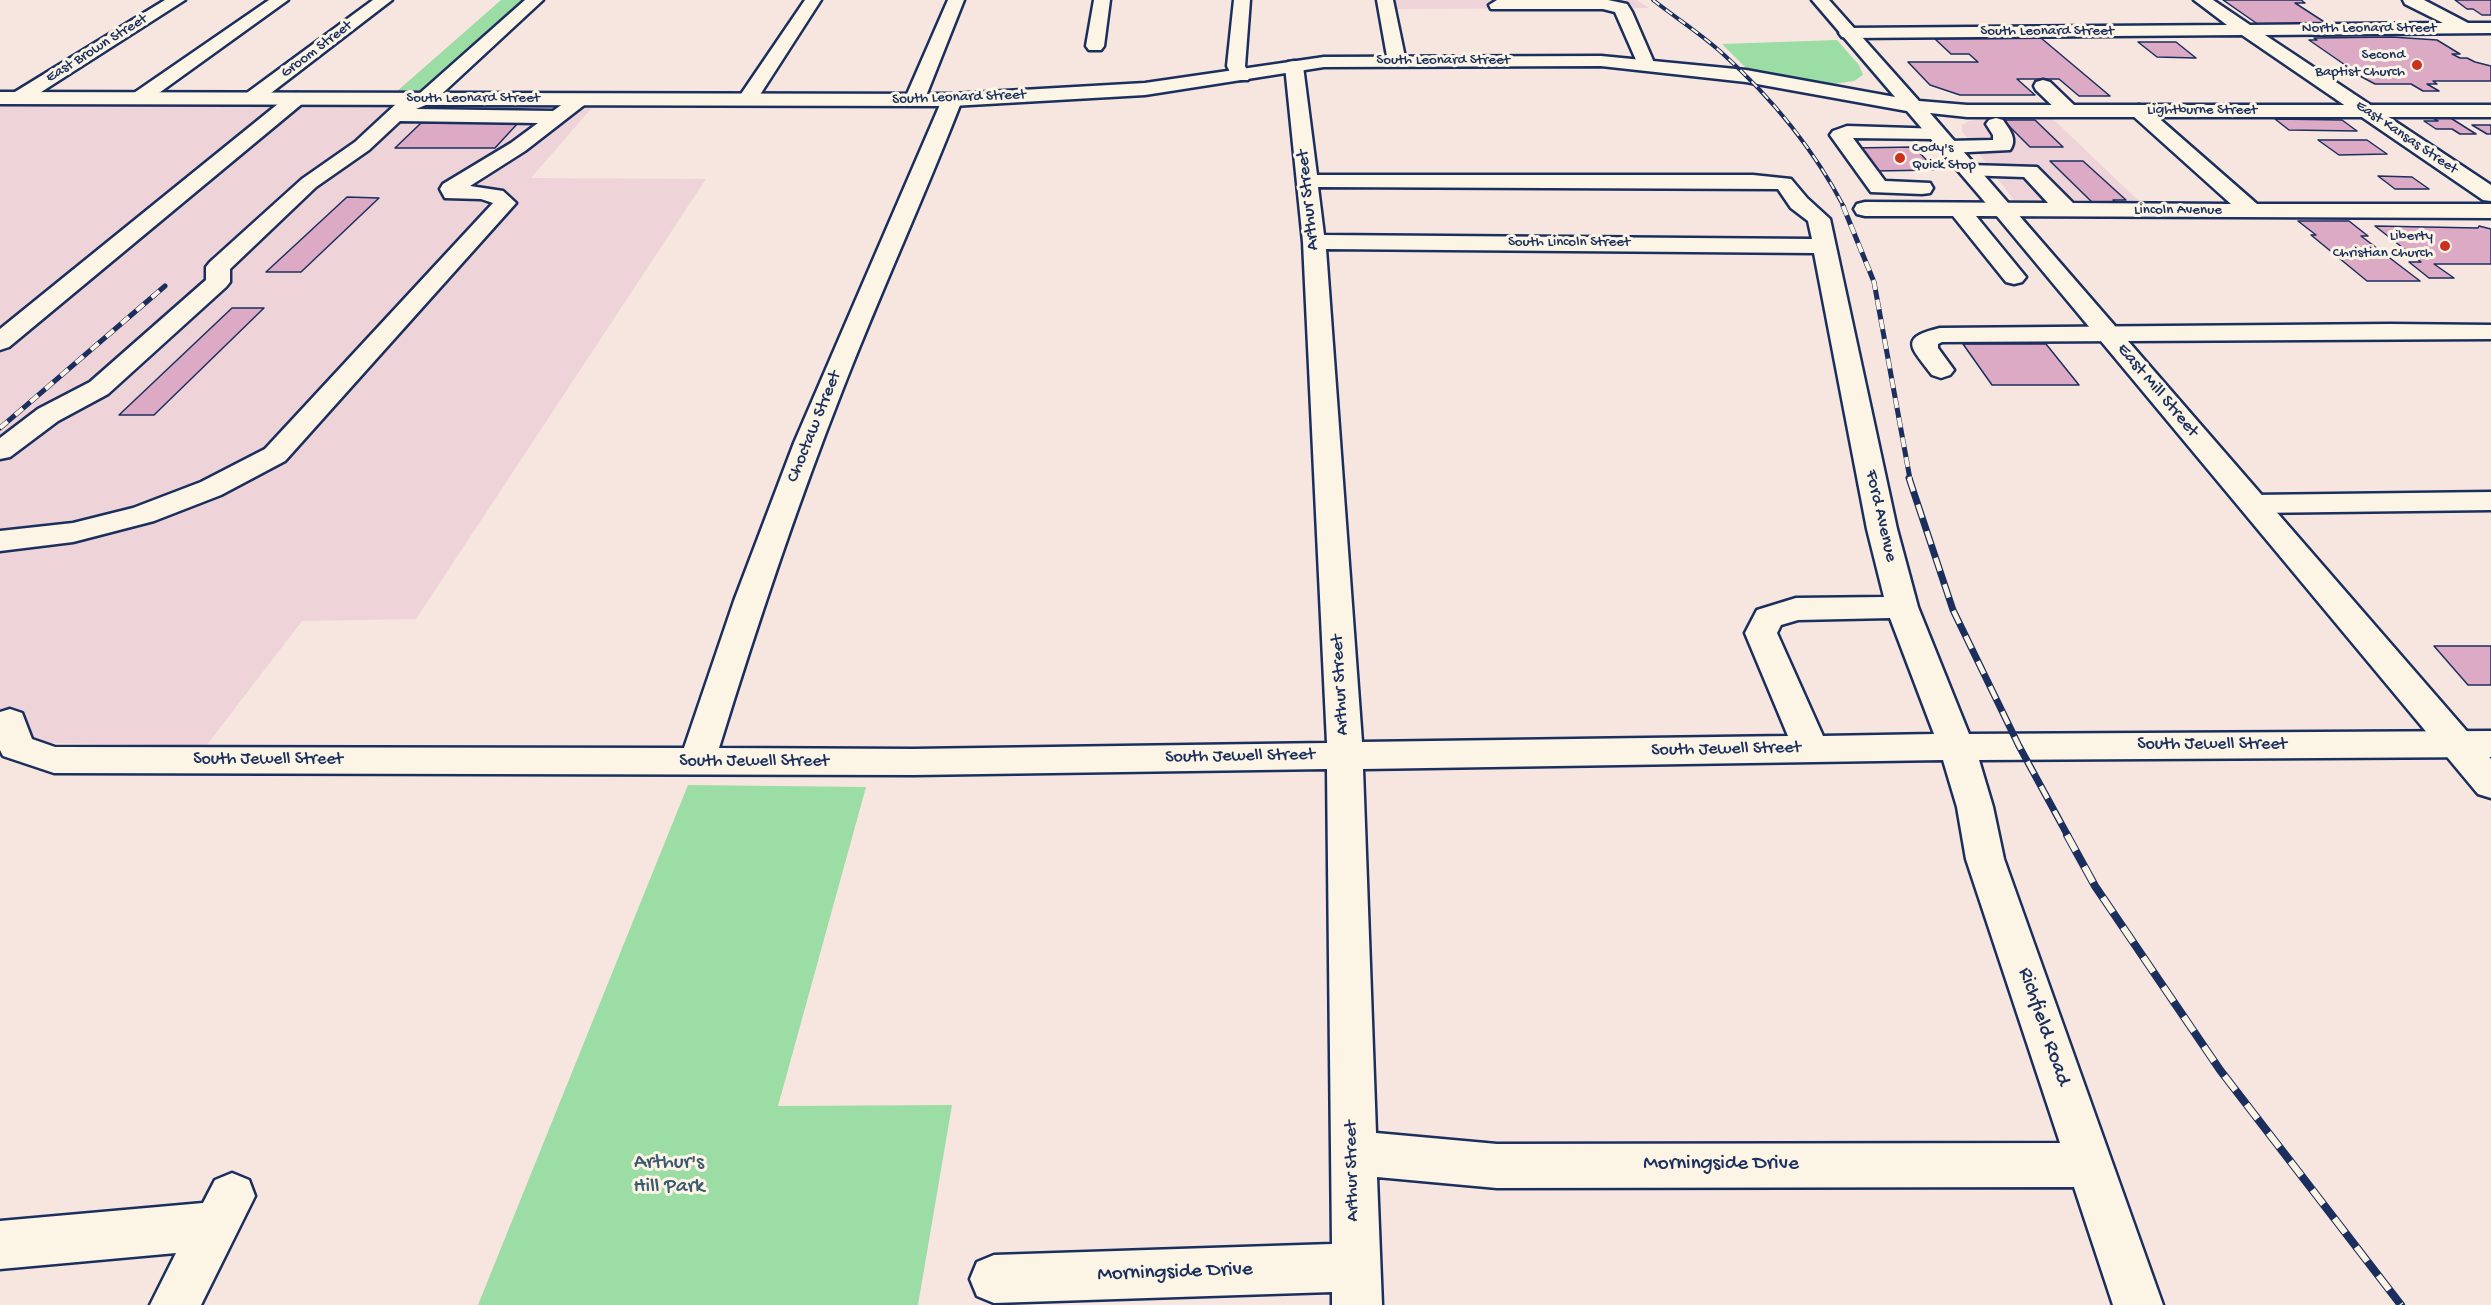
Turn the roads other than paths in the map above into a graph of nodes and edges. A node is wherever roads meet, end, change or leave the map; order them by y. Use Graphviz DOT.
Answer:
graph roads {
  1 [pos="177,0"];
  2 [pos="280,0"];
  3 [pos="384,0"];
  4 [pos="535,0"];
  5 [pos="813,0"];
  6 [pos="956,0"];
  7 [pos="1102,0"];
  8 [pos="1242,0"];
  9 [pos="1385,0"];
  10 [pos="1820,0"];
  11 [pos="2202,0"];
  12 [pos="2411,0"];
  13 [pos="1497,5"];
  14 [pos="2464,28"];
  15 [pos="2491,28"];
  16 [pos="2247,30"];
  17 [pos="1848,33"];
  18 [pos="2491,43"];
  19 [pos="1095,46"];
  20 [pos="1397,62"];
  21 [pos="1646,65"];
  22 [pos="1294,66"];
  23 [pos="1878,67"];
  24 [pos="1240,76"];
  25 [pos="2043,86"];
  26 [pos="1817,89"];
  27 [pos="426,98"];
  28 [pos="9,99"];
  29 [pos="138,99"];
  30 [pos="251,99"];
  31 [pos="297,99"];
  32 [pos="582,99"];
  33 [pos="747,100"];
  34 [pos="952,100"];
  35 [pos="914,101"];
  36 [pos="1912,106"];
  37 [pos="2070,111"];
  38 [pos="2139,111"];
  39 [pos="2367,111"];
  40 [pos="2491,111"];
  41 [pos="395,115"];
  42 [pos="558,117"];
  43 [pos="1996,124"];
  44 [pos="1942,140"];
  45 [pos="1307,181"];
  46 [pos="1879,188"];
  47 [pos="1964,189"];
  48 [pos="2491,195"];
  49 [pos="1865,209"];
  50 [pos="1894,209"];
  51 [pos="2004,210"];
  52 [pos="2067,210"];
  53 [pos="2252,211"];
  54 [pos="2491,211"];
  55 [pos="1978,231"];
  56 [pos="2022,231"];
  57 [pos="1314,242"];
  58 [pos="1823,247"];
  59 [pos="2047,261"];
  60 [pos="2491,332"];
  61 [pos="2109,334"];
  62 [pos="0,342"];
  63 [pos="1941,370"];
  64 [pos="0,451"];
  65 [pos="2491,501"];
  66 [pos="2253,504"];
  67 [pos="0,541"];
  68 [pos="1902,607"];
  69 [pos="10,722"];
  70 [pos="2474,744"];
  71 [pos="1957,747"];
  72 [pos="1811,749"];
  73 [pos="1345,755"];
  74 [pos="697,762"];
  75 [pos="2491,784"];
  76 [pos="1353,1154"];
  77 [pos="2090,1165"];
  78 [pos="0,1245"];
  79 [pos="994,1279"];
  80 [pos="1356,1286"];
  81 [pos="175,1305"];
  82 [pos="2138,1305"];
  1 -- 28 [label="street, East Brown Street"];
  2 -- 29 [label="street"];
  3 -- 30 [label="street, Groom Street"];
  4 -- 27 [label="street"];
  5 -- 33 [label="street"];
  6 -- 35 [label="street"];
  7 -- 19 [label="street"];
  8 -- 24 [label="street"];
  9 -- 20 [label="street"];
  10 -- 17 [label="street, East Mill Street"];
  11 -- 16 [label="street, East Kansas Street"];
  12 -- 14 [label="street"];
  13 -- 21 [label="street"];
  14 -- 15 [label="street, North Leonard Street"];
  14 -- 16 [label="street, North Leonard Street"];
  14 -- 18 [label="street"];
  16 -- 17 [label="street, South Leonard Street"];
  16 -- 39 [label="street, East Kansas Street"];
  17 -- 23 [label="street, East Mill Street"];
  20 -- 21 [label="street, South Leonard Street"];
  20 -- 22 [label="street, South Leonard Street"];
  21 -- 26 [label="street, South Leonard Street"];
  22 -- 24 [label="street, South Leonard Street"];
  22 -- 45 [label="street, Arthur Street"];
  23 -- 26 [label="street"];
  23 -- 36 [label="street, East Mill Street"];
  24 -- 34 [label="street, South Leonard Street"];
  25 -- 37 [label="street"];
  26 -- 36 [label="street, South Leonard Street"];
  27 -- 31 [label="street, South Leonard Street"];
  27 -- 32 [label="street, South Leonard Street"];
  27 -- 41 [label="street"];
  28 -- 29 [label="street, South Leonard Street"];
  29 -- 30 [label="street, South Leonard Street"];
  30 -- 31 [label="street, South Leonard Street"];
  31 -- 62 [label="street"];
  32 -- 33 [label="street, South Leonard Street"];
  32 -- 42 [label="street"];
  33 -- 35 [label="street, South Leonard Street"];
  34 -- 35 [label="street, South Leonard Street"];
  34 -- 74 [label="street, Choctaw Street"];
  36 -- 37 [label="street, Lightburne Street"];
  36 -- 44 [label="street, East Mill Street"];
  37 -- 38 [label="street, Lightburne Street"];
  38 -- 39 [label="street, Lightburne Street"];
  38 -- 53 [label="street"];
  39 -- 40 [label="street, Lightburne Street"];
  39 -- 48 [label="street, East Kansas Street"];
  41 -- 42 [label="street"];
  41 -- 64 [label="street"];
  42 -- 67 [label="street"];
  43 -- 44 [label="street"];
  44 -- 46 [label="street"];
  44 -- 47 [label="street, East Mill Street"];
  45 -- 57 [label="street, Arthur Street"];
  45 -- 58 [label="street, Ford Avenue"];
  46 -- 47 [label="street"];
  46 -- 50 [label="street"];
  47 -- 50 [label="street"];
  47 -- 51 [label="street, East Mill Street"];
  47 -- 52 [label="street"];
  47 -- 55 [label="street"];
  49 -- 50 [label="street"];
  51 -- 52 [label="street, Lincoln Avenue"];
  51 -- 56 [label="street, East Mill Street"];
  52 -- 53 [label="street, Lincoln Avenue"];
  53 -- 54 [label="street, Lincoln Avenue"];
  55 -- 56 [label="street"];
  55 -- 59 [label="street"];
  56 -- 59 [label="street, East Mill Street"];
  57 -- 58 [label="street, South Lincoln Street"];
  57 -- 73 [label="street, Arthur Street"];
  58 -- 68 [label="street, Ford Avenue"];
  59 -- 61 [label="street, East Mill Street"];
  60 -- 61 [label="street"];
  61 -- 63 [label="street"];
  61 -- 66 [label="street, East Mill Street"];
  65 -- 66 [label="street"];
  66 -- 70 [label="street, East Mill Street"];
  68 -- 71 [label="street, Ford Avenue"];
  68 -- 72 [label="street"];
  69 -- 74 [label="street, South Jewell Street"];
  70 -- 71 [label="street, South Jewell Street"];
  70 -- 75 [label="street, East Mill Street"];
  71 -- 72 [label="street, South Jewell Street"];
  71 -- 77 [label="street, Richfield Road"];
  72 -- 73 [label="street, South Jewell Street"];
  73 -- 74 [label="street, South Jewell Street"];
  73 -- 76 [label="street, Arthur Street"];
  76 -- 77 [label="street, Morningside Drive"];
  76 -- 80 [label="street, Arthur Street"];
  77 -- 82 [label="street, Richfield Road"];
  78 -- 81 [label="street"];
  79 -- 80 [label="street, Morningside Drive"];
}
